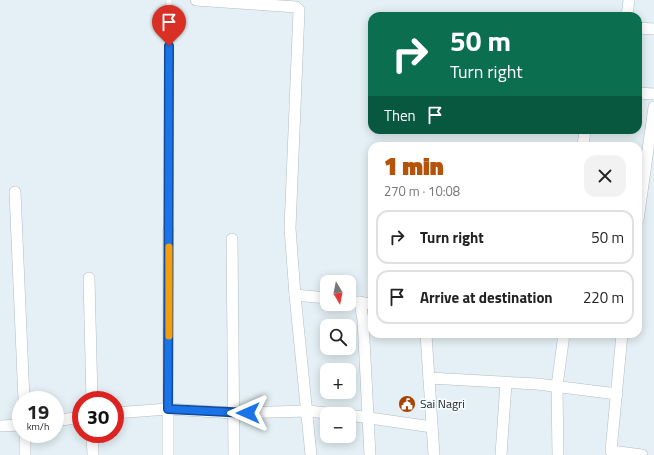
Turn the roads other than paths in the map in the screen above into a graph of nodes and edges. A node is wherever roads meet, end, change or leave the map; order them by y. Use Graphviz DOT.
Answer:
graph roads {
  1 [pos="169,0"];
  2 [pos="196,0"];
  3 [pos="629,0"];
  4 [pos="628,12"];
  5 [pos="642,28"];
  6 [pos="654,29"];
  7 [pos="642,93"];
  8 [pos="654,94"];
  9 [pos="654,107"];
  10 [pos="15,192"];
  11 [pos="642,192"];
  12 [pos="168,232"];
  13 [pos="232,239"];
  14 [pos="89,278"];
  15 [pos="295,294"];
  16 [pos="320,297"];
  17 [pos="356,301"];
  18 [pos="368,303"];
  19 [pos="355,311"];
  20 [pos="426,338"];
  21 [pos="563,338"];
  22 [pos="622,338"];
  23 [pos="429,378"];
  24 [pos="506,383"];
  25 [pos="557,386"];
  26 [pos="24,391"];
  27 [pos="92,391"];
  28 [pos="617,394"];
  29 [pos="168,409"];
  30 [pos="308,411"];
  31 [pos="124,412"];
  32 [pos="320,412"];
  33 [pos="233,413"];
  34 [pos="356,417"];
  35 [pos="368,418"];
  36 [pos="12,425"];
  37 [pos="0,426"];
  38 [pos="432,427"];
  39 [pos="25,443"];
  40 [pos="92,443"];
  41 [pos="609,453"];
  42 [pos="25,455"];
  43 [pos="92,455"];
  44 [pos="168,455"];
  45 [pos="234,455"];
  46 [pos="311,455"];
  47 [pos="370,455"];
  48 [pos="434,455"];
  49 [pos="501,455"];
  50 [pos="558,455"];
  51 [pos="642,455"];
  1 -- 12 [label="lane"];
  2 -- 15 [label="street"];
  3 -- 4 [label="street"];
  5 -- 6 [label="street"];
  7 -- 8 [label="street"];
  9 -- 11 [label="street"];
  10 -- 26 [label="street"];
  12 -- 29 [label="street"];
  13 -- 33 [label="street"];
  14 -- 27 [label="street"];
  15 -- 16 [label="street"];
  15 -- 30 [label="street"];
  17 -- 18 [label="street"];
  19 -- 35 [label="street"];
  20 -- 23 [label="street"];
  21 -- 25 [label="street"];
  22 -- 28 [label="street"];
  23 -- 24 [label="street"];
  23 -- 38 [label="street"];
  24 -- 25 [label="street"];
  24 -- 49 [label="street"];
  25 -- 28 [label="street"];
  25 -- 50 [label="street"];
  28 -- 41 [label="street"];
  29 -- 31 [label="street"];
  29 -- 33 [label="street"];
  29 -- 44 [label="street"];
  30 -- 32 [label="street"];
  30 -- 33 [label="street"];
  30 -- 46 [label="street"];
  33 -- 45 [label="street"];
  34 -- 35 [label="street"];
  35 -- 38 [label="street"];
  35 -- 47 [label="street"];
  36 -- 37 [label="street"];
  38 -- 48 [label="street"];
  39 -- 42 [label="street"];
  40 -- 43 [label="street"];
  41 -- 51 [label="street"];
}
